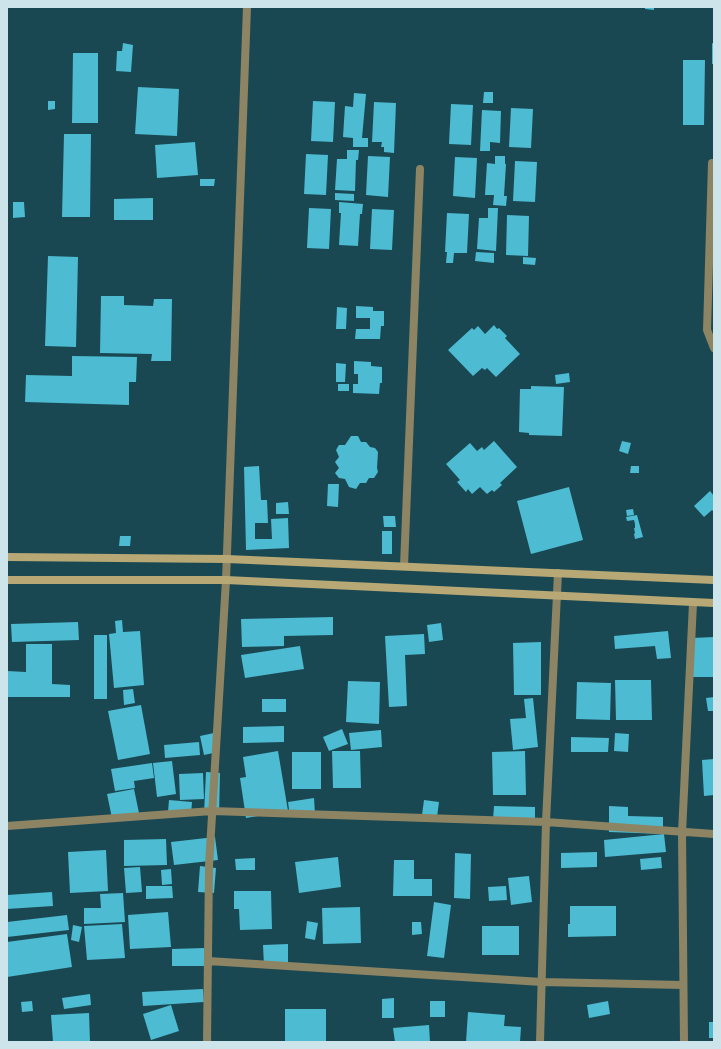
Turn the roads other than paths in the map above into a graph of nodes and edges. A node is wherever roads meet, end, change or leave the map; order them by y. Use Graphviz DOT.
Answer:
graph roads {
  1 [pos="247,7"];
  2 [pos="712,163"];
  3 [pos="420,169"];
  4 [pos="714,348"];
  5 [pos="7,557"];
  6 [pos="227,559"];
  7 [pos="404,566"];
  8 [pos="558,573"];
  9 [pos="7,580"];
  10 [pos="226,580"];
  11 [pos="714,580"];
  12 [pos="557,596"];
  13 [pos="693,603"];
  14 [pos="714,603"];
  15 [pos="212,811"];
  16 [pos="546,822"];
  17 [pos="7,826"];
  18 [pos="682,833"];
  19 [pos="714,834"];
  20 [pos="208,961"];
  21 [pos="542,982"];
  22 [pos="683,986"];
  23 [pos="207,1042"];
  24 [pos="540,1042"];
  25 [pos="684,1042"];
  1 -- 6 [label="street"];
  2 -- 4 [label="street"];
  3 -- 7 [label="street"];
  5 -- 6 [label="main road"];
  6 -- 7 [label="main road"];
  6 -- 10 [label="street"];
  7 -- 8 [label="main road"];
  8 -- 11 [label="main road"];
  8 -- 12 [label="street"];
  9 -- 10 [label="main road"];
  10 -- 12 [label="main road"];
  10 -- 15 [label="street"];
  12 -- 13 [label="main road"];
  12 -- 16 [label="street"];
  13 -- 14 [label="main road"];
  13 -- 18 [label="street"];
  15 -- 16 [label="street"];
  15 -- 17 [label="street"];
  15 -- 20 [label="street"];
  16 -- 18 [label="street"];
  16 -- 21 [label="street"];
  18 -- 19 [label="street"];
  18 -- 22 [label="street"];
  20 -- 21 [label="street"];
  20 -- 23 [label="street"];
  21 -- 22 [label="street"];
  21 -- 24 [label="street"];
  22 -- 25 [label="street"];
}
